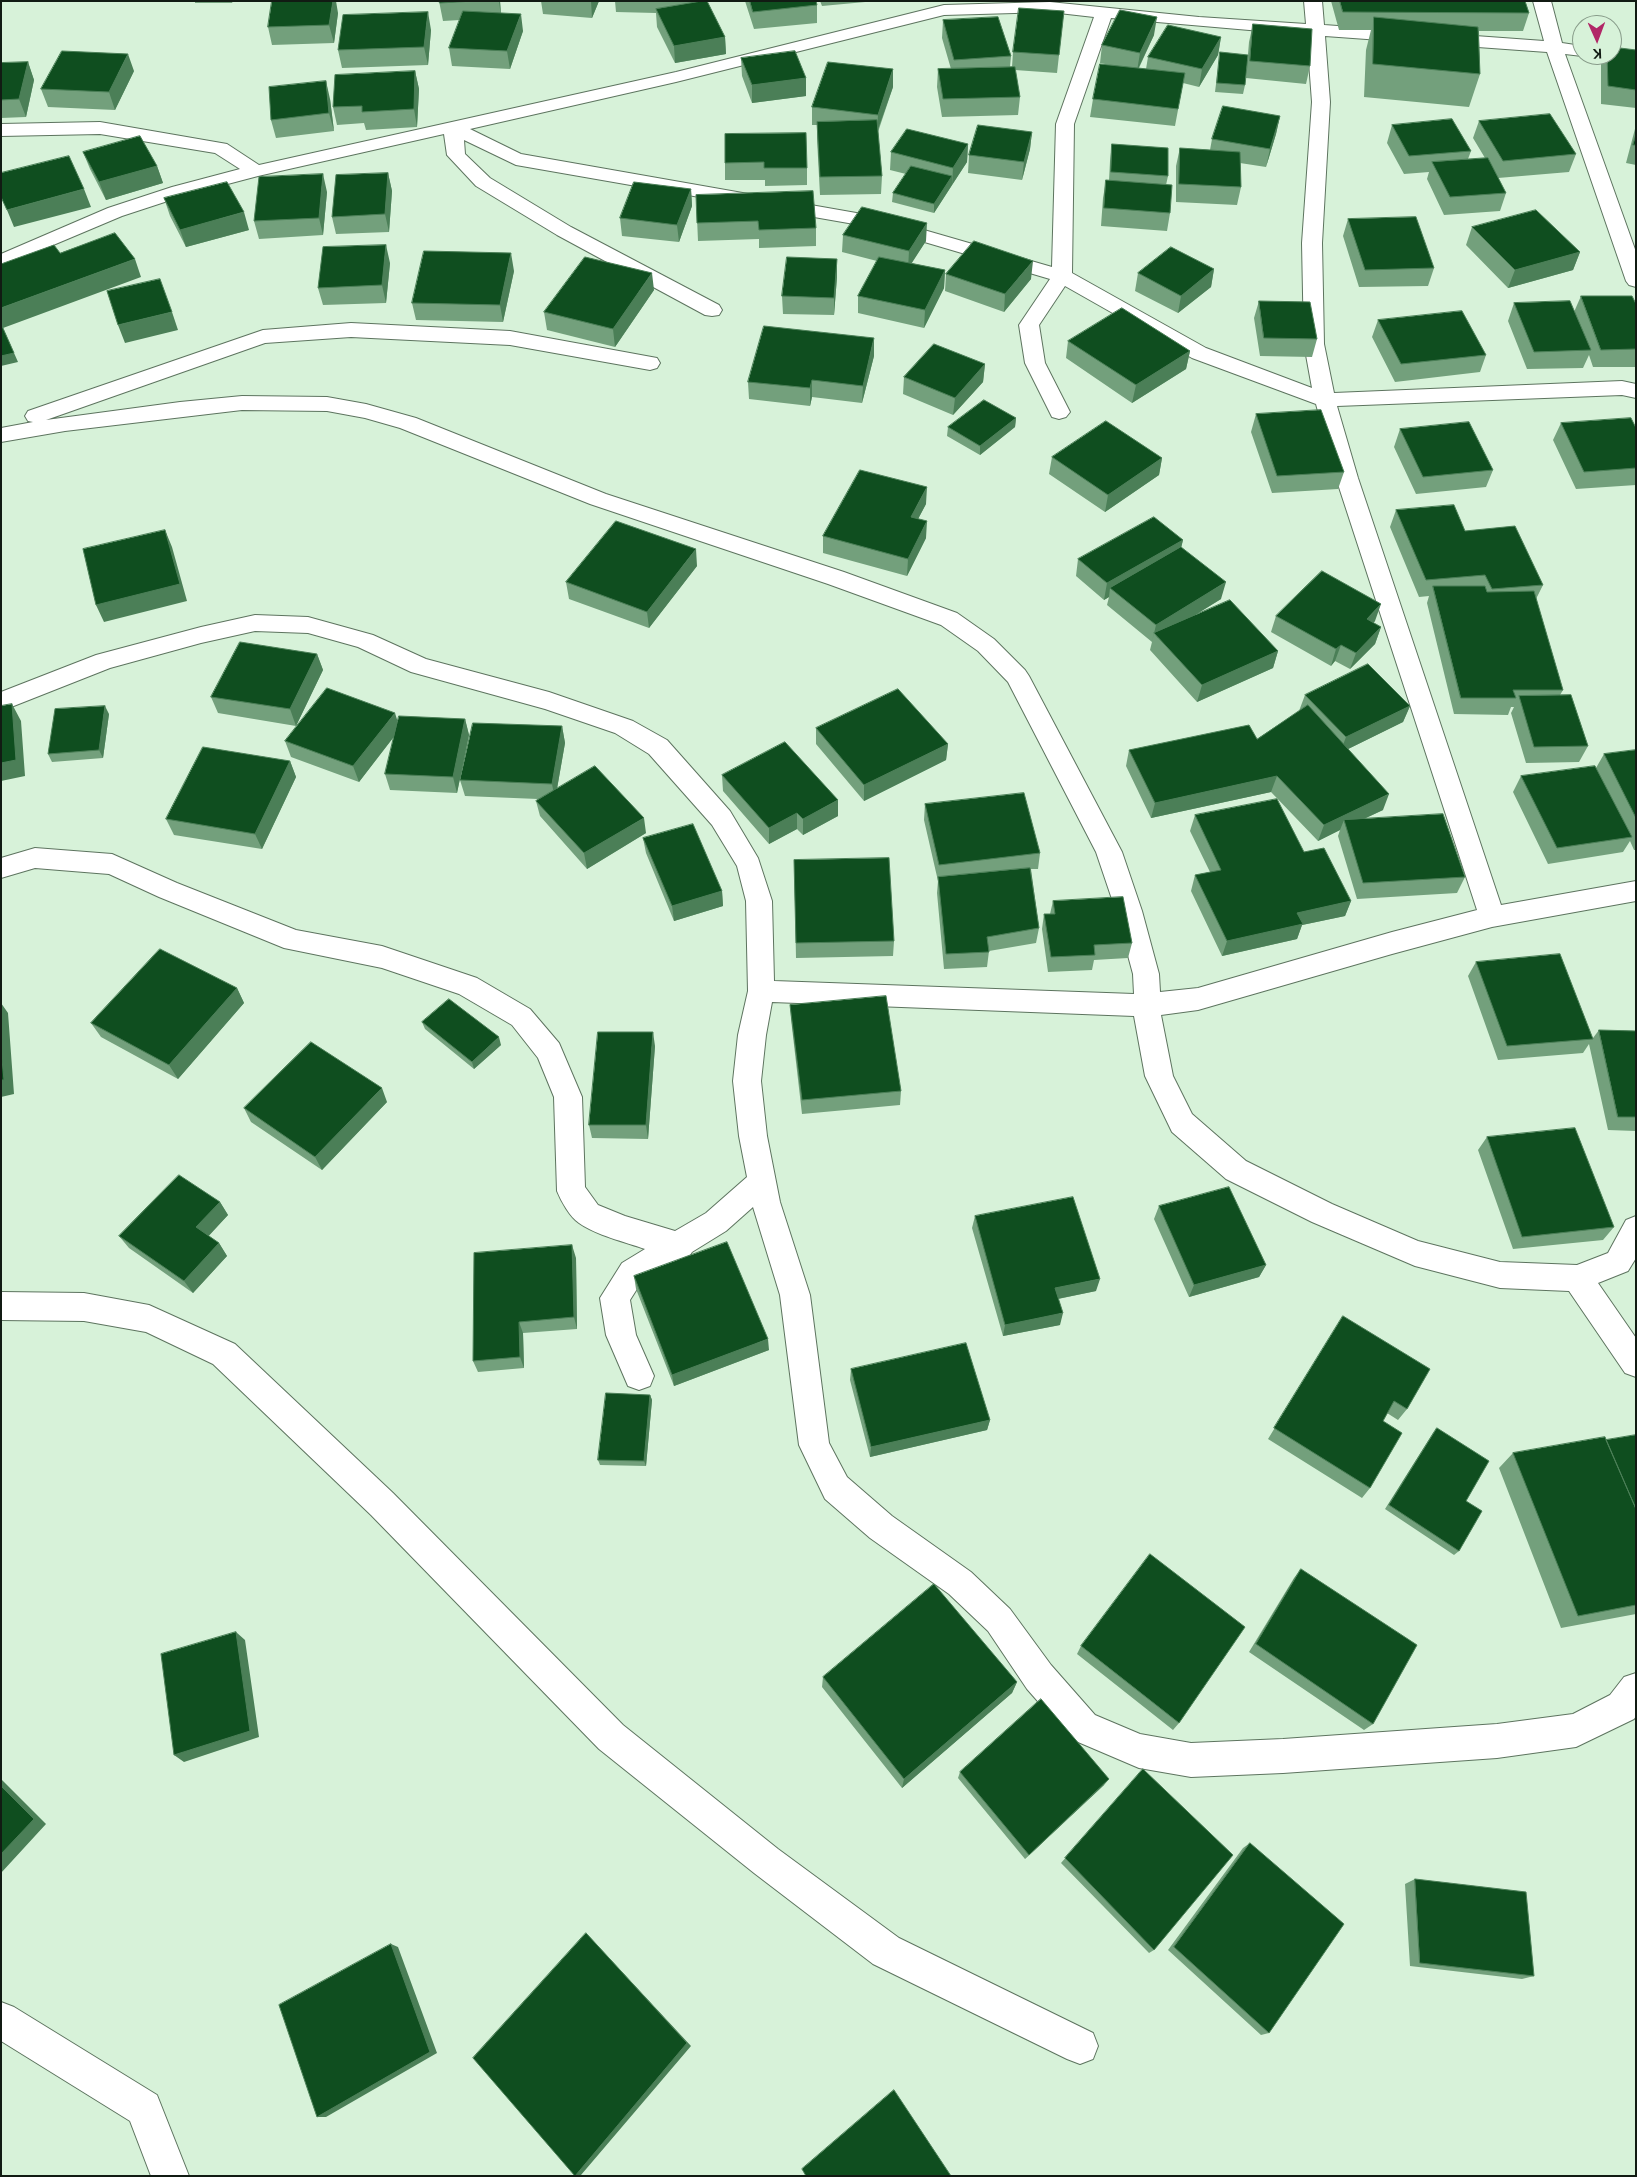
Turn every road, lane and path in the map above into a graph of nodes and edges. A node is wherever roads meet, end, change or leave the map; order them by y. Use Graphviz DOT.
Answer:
graph roads {
  1 [pos="1312,1"];
  2 [pos="1542,1"];
  3 [pos="987,5"];
  4 [pos="1104,12"];
  5 [pos="1315,31"];
  6 [pos="1554,47"];
  7 [pos="1572,50"];
  8 [pos="453,127"];
  9 [pos="1,130"];
  10 [pos="256,171"];
  11 [pos="1,261"];
  12 [pos="1062,276"];
  13 [pos="1636,281"];
  14 [pos="712,310"];
  15 [pos="650,363"];
  16 [pos="1636,391"];
  17 [pos="1325,400"];
  18 [pos="1059,412"];
  19 [pos="1,428"];
  20 [pos="1,435"];
  21 [pos="1,702"];
  22 [pos="1,868"];
  23 [pos="1631,899"];
  24 [pos="1492,918"];
  25 [pos="761,991"];
  26 [pos="1148,1005"];
  27 [pos="762,1182"];
  28 [pos="1636,1229"];
  29 [pos="680,1246"];
  30 [pos="1577,1278"];
  31 [pos="1,1306"];
  32 [pos="1636,1363"];
  33 [pos="639,1376"];
  34 [pos="1636,1689"];
  35 [pos="1,2020"];
  36 [pos="1080,2046"];
  37 [pos="170,2176"];
  1 -- 5 [label="street"];
  2 -- 6 [label="street"];
  3 -- 4 [label="street"];
  3 -- 8 [label="street"];
  4 -- 5 [label="street"];
  4 -- 12 [label="street"];
  5 -- 6 [label="street"];
  5 -- 17 [label="street"];
  6 -- 7 [label="street"];
  6 -- 13 [label="street"];
  8 -- 10 [label="street"];
  8 -- 12 [label="street"];
  8 -- 14 [label="street"];
  9 -- 10 [label="street"];
  10 -- 11 [label="street"];
  12 -- 17 [label="street"];
  12 -- 18 [label="street"];
  15 -- 19 [label="street"];
  16 -- 17 [label="street"];
  17 -- 24 [label="street"];
  20 -- 26 [label="street"];
  21 -- 25 [label="street"];
  22 -- 29 [label="street"];
  23 -- 24 [label="street"];
  24 -- 26 [label="street"];
  25 -- 26 [label="street"];
  25 -- 27 [label="street"];
  26 -- 30 [label="street"];
  27 -- 29 [label="street"];
  27 -- 34 [label="street"];
  28 -- 30 [label="street"];
  29 -- 33 [label="street"];
  30 -- 32 [label="street"];
  31 -- 36 [label="street"];
  35 -- 37 [label="street"];
}
